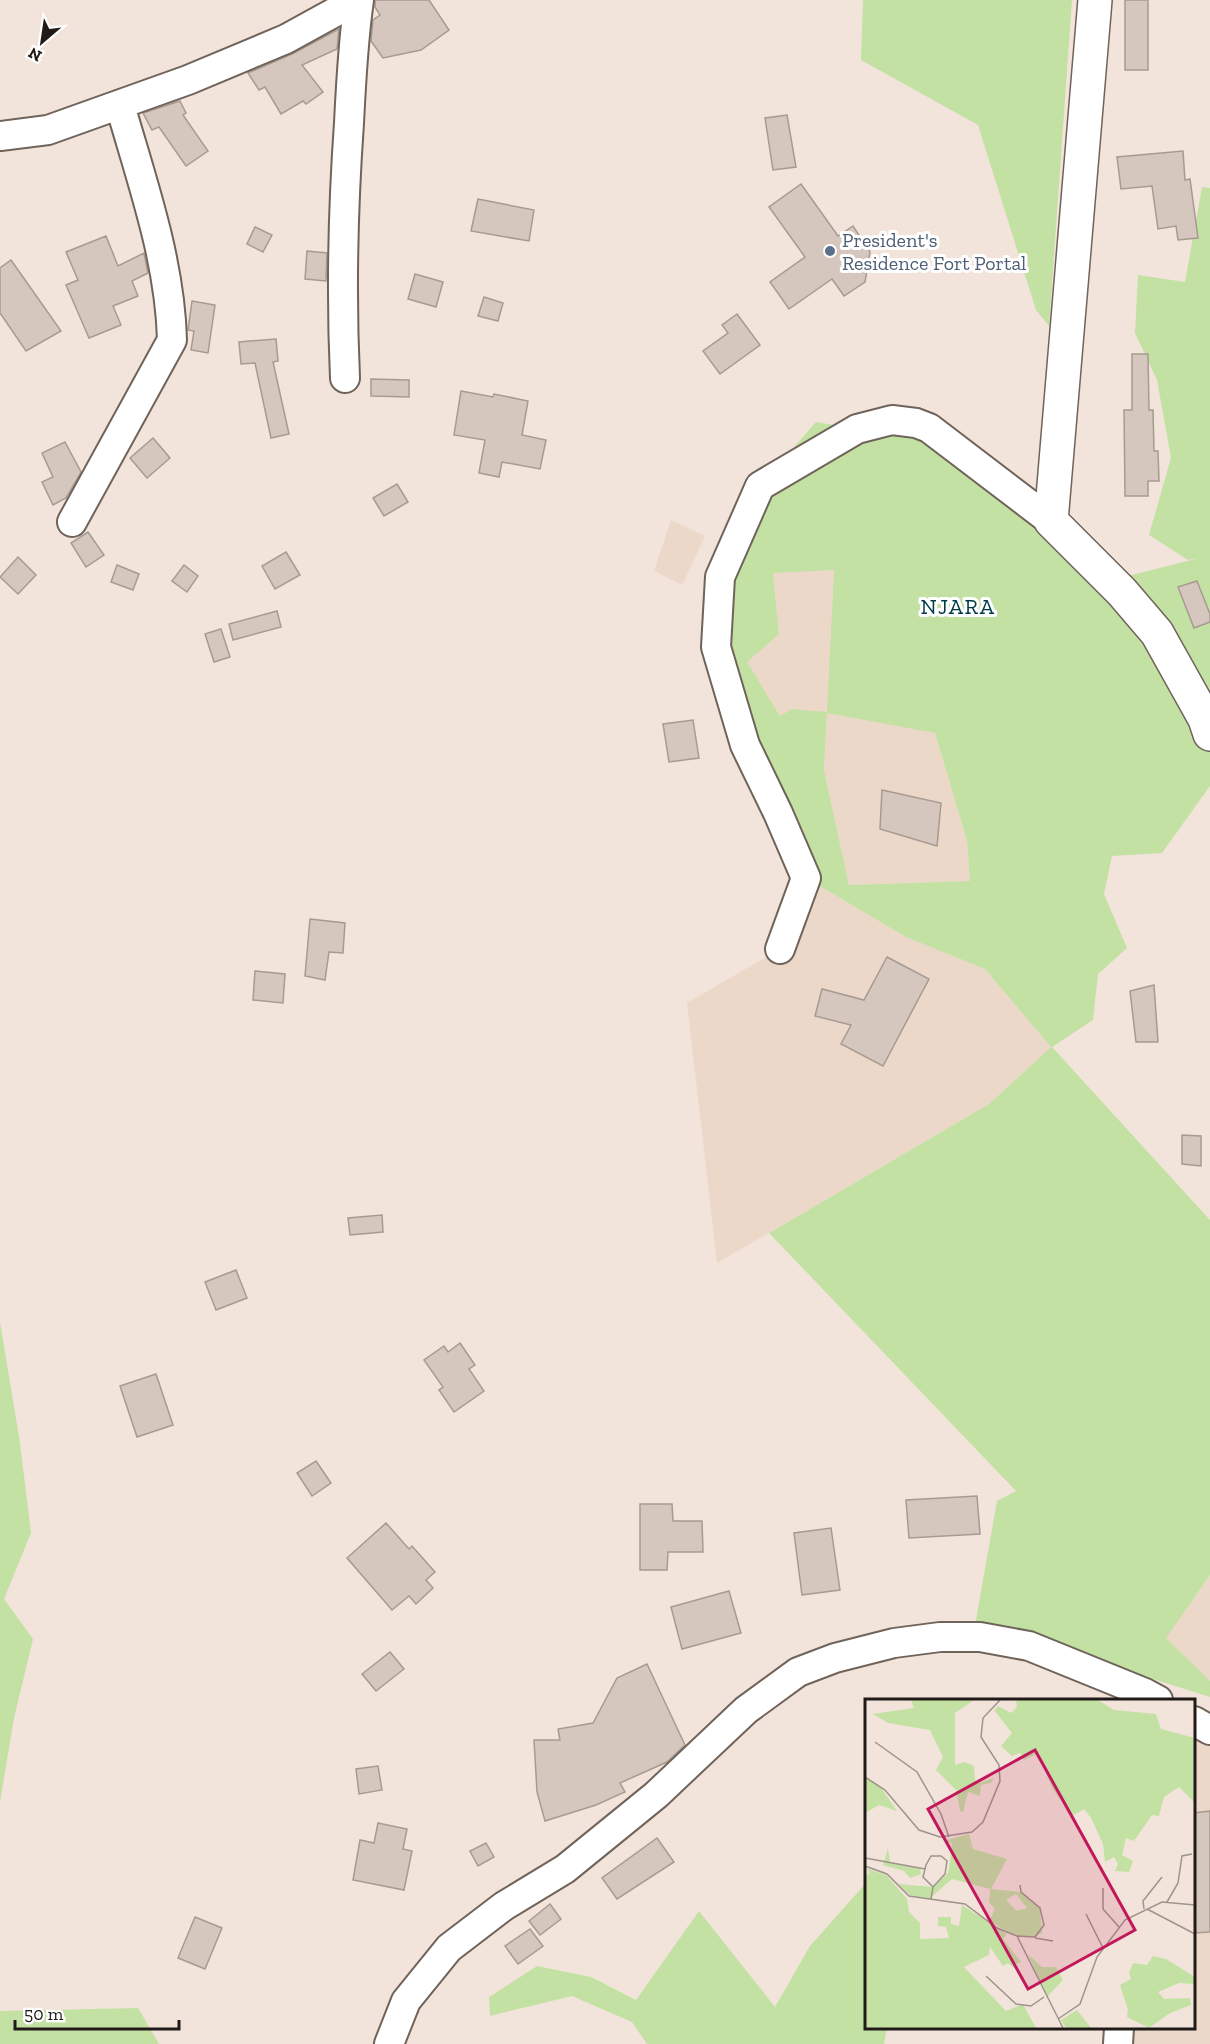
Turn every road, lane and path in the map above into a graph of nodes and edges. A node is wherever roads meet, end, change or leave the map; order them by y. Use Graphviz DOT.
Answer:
graph roads {
  1 [pos="358,0"];
  2 [pos="1095,0"];
  3 [pos="120,105"];
  4 [pos="0,136"];
  5 [pos="345,378"];
  6 [pos="1051,521"];
  7 [pos="72,522"];
  8 [pos="1210,734"];
  9 [pos="780,949"];
  10 [pos="1155,1699"];
  11 [pos="1195,1722"];
  12 [pos="1210,1730"];
  13 [pos="1119,2029"];
  14 [pos="389,2044"];
  15 [pos="1118,2044"];
  1 -- 3 [label="street"];
  1 -- 5 [label="street"];
  2 -- 6 [label="main road"];
  3 -- 4 [label="street"];
  3 -- 7 [label="street"];
  6 -- 8 [label="main road"];
  6 -- 9 [label="street"];
  10 -- 14 [label="street"];
  11 -- 12 [label="street"];
  13 -- 15 [label="street"];
}
